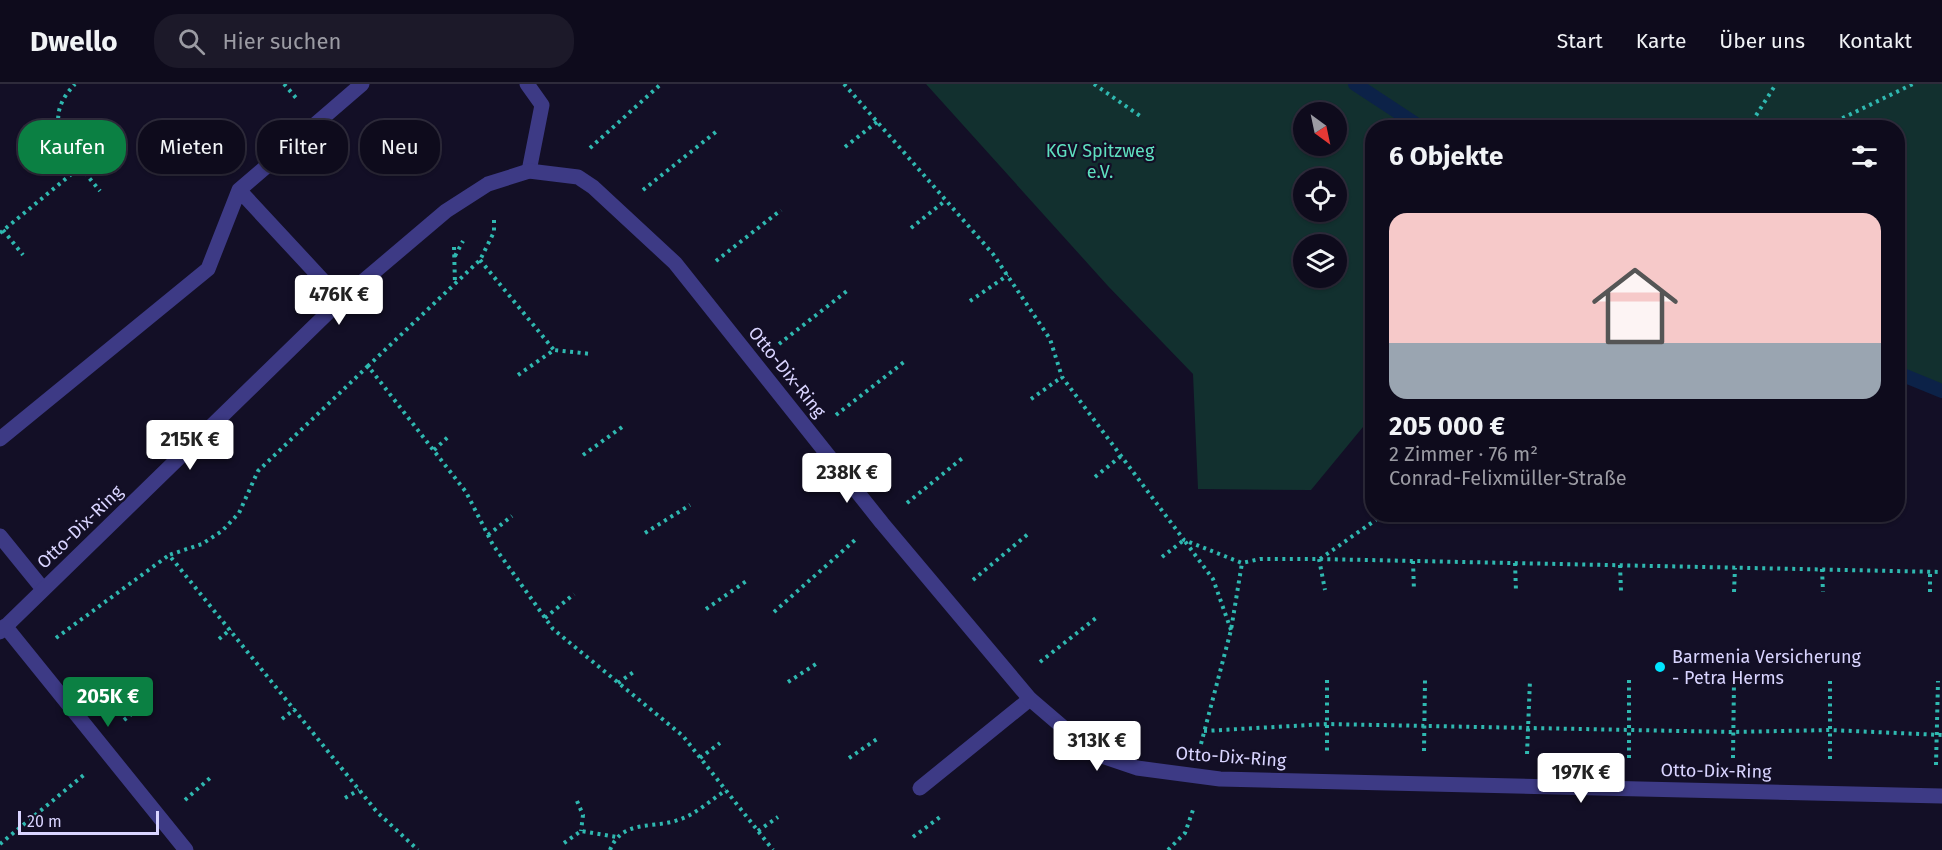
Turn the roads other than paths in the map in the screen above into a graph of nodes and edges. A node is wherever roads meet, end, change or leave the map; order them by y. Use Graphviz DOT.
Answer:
graph roads {
  1 [pos="362,84"];
  2 [pos="527,84"];
  3 [pos="529,171"];
  4 [pos="239,190"];
  5 [pos="341,300"];
  6 [pos="0,439"];
  7 [pos="0,536"];
  8 [pos="44,590"];
  9 [pos="3,629"];
  10 [pos="1030,699"];
  11 [pos="920,788"];
  12 [pos="1939,796"];
  13 [pos="186,850"];
  1 -- 4 [label="street"];
  2 -- 3 [label="street"];
  3 -- 5 [label="street, Otto-Dix-Ring"];
  3 -- 10 [label="street, Otto-Dix-Ring"];
  4 -- 5 [label="street"];
  4 -- 6 [label="street"];
  5 -- 8 [label="street, Otto-Dix-Ring"];
  7 -- 8 [label="street"];
  8 -- 9 [label="street, Otto-Dix-Ring"];
  9 -- 13 [label="street"];
  10 -- 11 [label="street"];
  10 -- 12 [label="street, Otto-Dix-Ring"];
}
